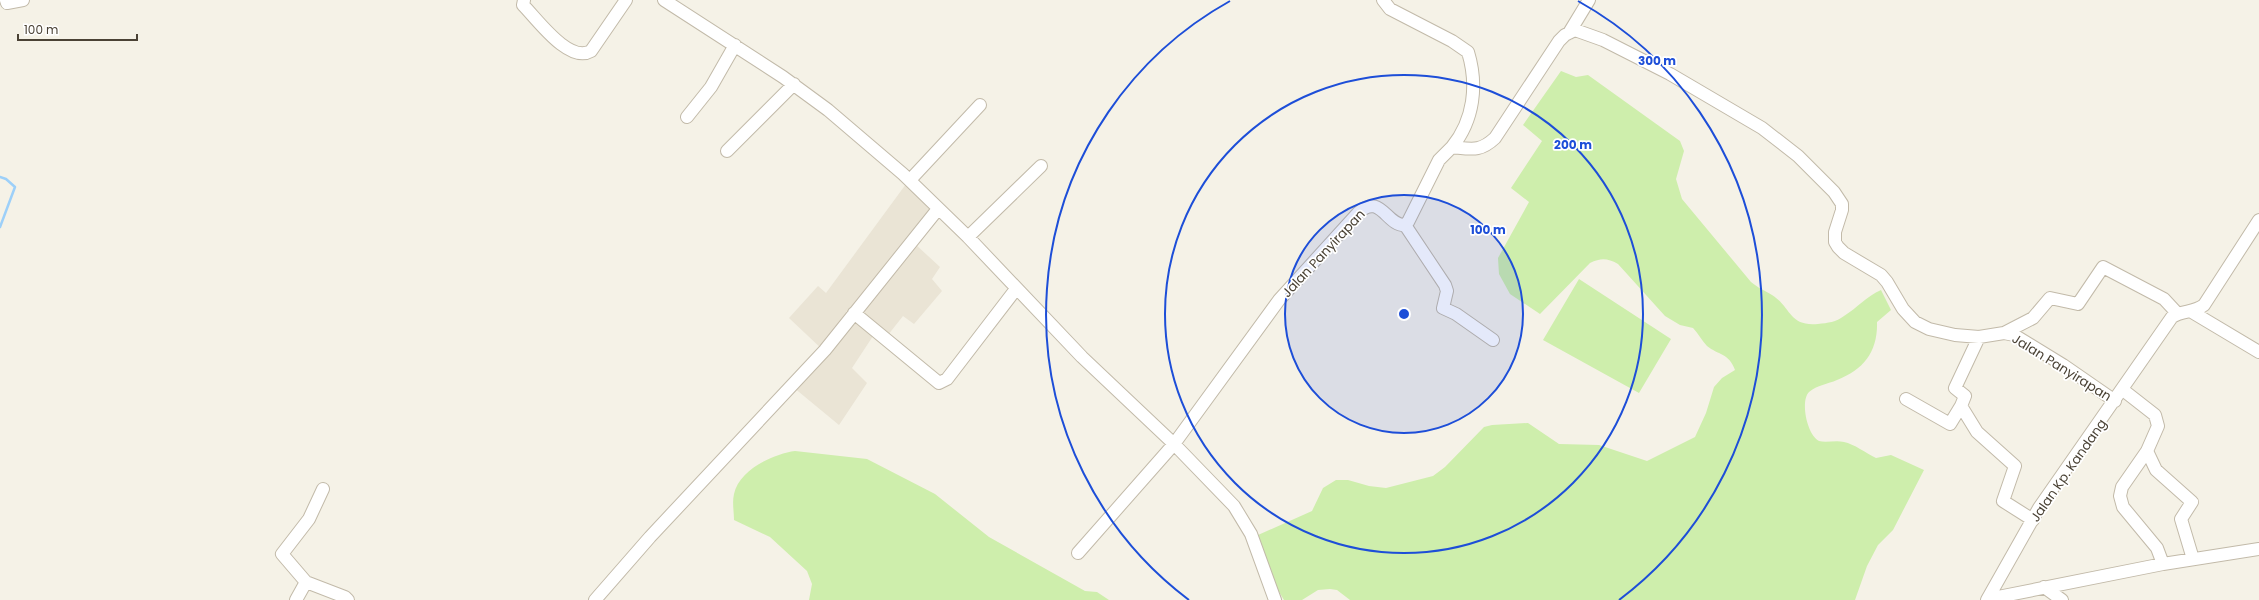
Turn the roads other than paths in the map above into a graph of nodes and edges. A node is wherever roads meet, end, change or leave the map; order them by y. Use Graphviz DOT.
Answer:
graph roads {
  1 [pos="23,0"];
  2 [pos="524,0"];
  3 [pos="626,0"];
  4 [pos="664,0"];
  5 [pos="1383,0"];
  6 [pos="1589,0"];
  7 [pos="5,2"];
  8 [pos="1569,33"];
  9 [pos="735,46"];
  10 [pos="794,84"];
  11 [pos="980,105"];
  12 [pos="687,117"];
  13 [pos="1452,147"];
  14 [pos="727,152"];
  15 [pos="1041,166"];
  16 [pos="910,180"];
  17 [pos="938,209"];
  18 [pos="2259,220"];
  19 [pos="1405,225"];
  20 [pos="968,237"];
  21 [pos="1016,289"];
  22 [pos="2192,312"];
  23 [pos="854,313"];
  24 [pos="2177,313"];
  25 [pos="2004,333"];
  26 [pos="1980,337"];
  27 [pos="1493,340"];
  28 [pos="2259,352"];
  29 [pos="2123,390"];
  30 [pos="1906,399"];
  31 [pos="2116,401"];
  32 [pos="1962,406"];
  33 [pos="1174,444"];
  34 [pos="2147,451"];
  35 [pos="323,489"];
  36 [pos="2033,520"];
  37 [pos="2259,549"];
  38 [pos="1078,554"];
  39 [pos="2193,559"];
  40 [pos="2163,564"];
  41 [pos="306,582"];
  42 [pos="2044,587"];
  43 [pos="296,600"];
  44 [pos="348,600"];
  45 [pos="595,600"];
  46 [pos="1275,600"];
  47 [pos="1987,600"];
  48 [pos="2062,600"];
  1 -- 7 [label="street"];
  2 -- 3 [label="street"];
  4 -- 9 [label="street"];
  5 -- 13 [label="street"];
  6 -- 8 [label="street"];
  8 -- 13 [label="street"];
  8 -- 26 [label="street, Jalan Panyirapan"];
  9 -- 10 [label="street"];
  9 -- 12 [label="street"];
  10 -- 14 [label="street"];
  10 -- 16 [label="street"];
  11 -- 16 [label="street"];
  13 -- 19 [label="street"];
  15 -- 20 [label="street"];
  16 -- 17 [label="street"];
  17 -- 20 [label="street"];
  17 -- 23 [label="street"];
  18 -- 22 [label="street"];
  19 -- 27 [label="street"];
  19 -- 33 [label="street, Jalan Panyirapan"];
  20 -- 21 [label="street"];
  21 -- 23 [label="street"];
  21 -- 33 [label="street"];
  22 -- 24 [label="street"];
  22 -- 28 [label="street"];
  23 -- 45 [label="street"];
  24 -- 25 [label="street"];
  24 -- 29 [label="street, Jalan Kp. Kandang"];
  25 -- 26 [label="street, Jalan Panyirapan"];
  25 -- 31 [label="street, Jalan Panyirapan"];
  26 -- 32 [label="street"];
  29 -- 31 [label="street, Jalan Kp. Kandang"];
  29 -- 34 [label="street"];
  30 -- 32 [label="street"];
  31 -- 36 [label="street, Jalan Kp. Kandang"];
  32 -- 36 [label="street"];
  33 -- 38 [label="street"];
  33 -- 46 [label="street"];
  34 -- 39 [label="street"];
  34 -- 40 [label="street"];
  35 -- 41 [label="street"];
  36 -- 47 [label="street, Jalan Kp. Kandang"];
  37 -- 39 [label="street"];
  39 -- 40 [label="street"];
  40 -- 42 [label="street"];
  41 -- 43 [label="street"];
  41 -- 44 [label="street"];
  42 -- 47 [label="street"];
  42 -- 48 [label="street"];
}
